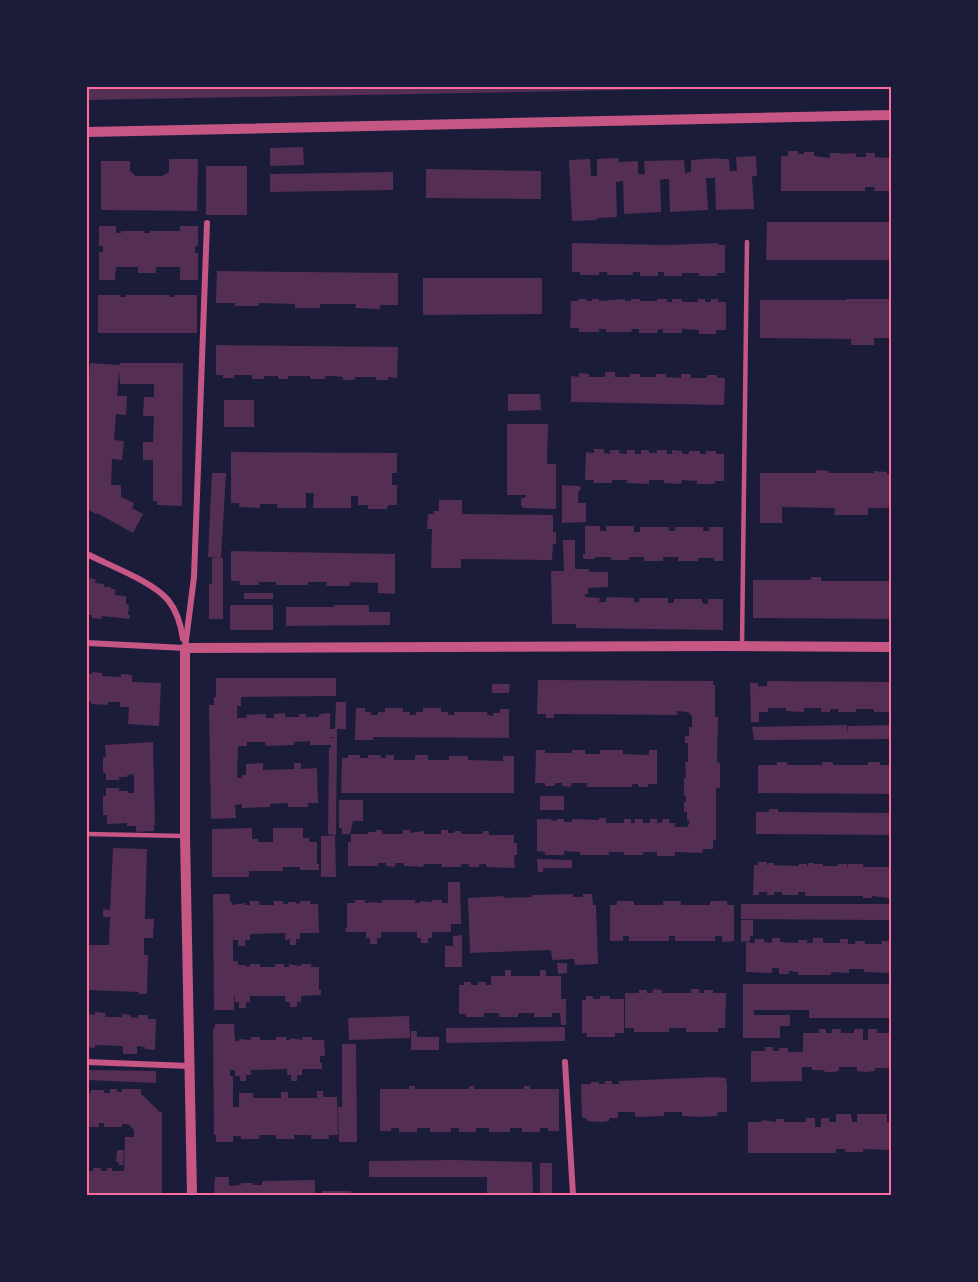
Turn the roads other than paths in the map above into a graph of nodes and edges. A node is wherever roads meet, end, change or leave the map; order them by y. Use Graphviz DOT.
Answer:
graph roads {
  1 [pos="891,115"];
  2 [pos="87,132"];
  3 [pos="207,223"];
  4 [pos="747,242"];
  5 [pos="87,554"];
  6 [pos="87,643"];
  7 [pos="742,646"];
  8 [pos="891,647"];
  9 [pos="185,648"];
  10 [pos="87,834"];
  11 [pos="185,836"];
  12 [pos="87,1062"];
  13 [pos="565,1062"];
  14 [pos="189,1066"];
  15 [pos="192,1195"];
  16 [pos="573,1195"];
  1 -- 2 [label="street"];
  3 -- 9 [label="street"];
  4 -- 7 [label="lane"];
  5 -- 9 [label="street"];
  6 -- 9 [label="street"];
  7 -- 8 [label="street"];
  7 -- 9 [label="street"];
  9 -- 11 [label="street"];
  10 -- 11 [label="lane"];
  11 -- 14 [label="street"];
  12 -- 14 [label="street"];
  13 -- 16 [label="street"];
  14 -- 15 [label="street"];
}
